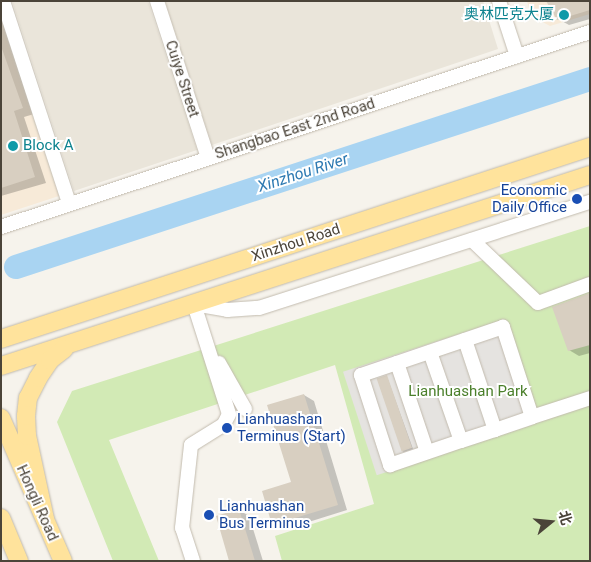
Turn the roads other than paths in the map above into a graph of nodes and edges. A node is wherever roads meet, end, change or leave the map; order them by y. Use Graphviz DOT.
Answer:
graph roads {
  1 [pos="4,1"];
  2 [pos="157,1"];
  3 [pos="499,1"];
  4 [pos="590,32"];
  5 [pos="517,56"];
  6 [pos="590,147"];
  7 [pos="208,158"];
  8 [pos="590,175"];
  9 [pos="590,202"];
  10 [pos="69,203"];
  11 [pos="1,227"];
  12 [pos="472,240"];
  13 [pos="590,284"];
  14 [pos="194,304"];
  15 [pos="204,336"];
  16 [pos="1,339"];
  17 [pos="465,340"];
  18 [pos="70,343"];
  19 [pos="430,352"];
  20 [pos="397,363"];
  21 [pos="1,366"];
  22 [pos="590,398"];
  23 [pos="245,409"];
  24 [pos="532,417"];
  25 [pos="1,418"];
  26 [pos="495,430"];
  27 [pos="461,441"];
  28 [pos="427,452"];
  29 [pos="1,518"];
  30 [pos="45,519"];
  31 [pos="19,561"];
  32 [pos="63,561"];
  33 [pos="193,561"];
  1 -- 10 [label="street"];
  2 -- 7 [label="street, Cuiye Street"];
  3 -- 5 [label="street"];
  4 -- 5 [label="street, Shangbao East 2nd Road"];
  5 -- 7 [label="street, Shangbao East 2nd Road"];
  6 -- 16 [label="main road, Xinzhou Road"];
  7 -- 10 [label="street, Shangbao East 2nd Road"];
  8 -- 14 [label="main road, Xinzhou Road"];
  9 -- 12 [label="street"];
  10 -- 11 [label="street, Shangbao East 2nd Road"];
  12 -- 13 [label="street"];
  12 -- 14 [label="street"];
  14 -- 15 [label="street"];
  14 -- 18 [label="main road, Xinzhou Road"];
  15 -- 23 [label="street"];
  15 -- 33 [label="street"];
  17 -- 19 [label="street"];
  17 -- 24 [label="street"];
  17 -- 26 [label="street"];
  18 -- 21 [label="main road, Xinzhou Road"];
  18 -- 30 [label="main road"];
  19 -- 20 [label="street"];
  19 -- 27 [label="street"];
  20 -- 28 [label="street"];
  20 -- 28 [label="street"];
  22 -- 24 [label="street"];
  24 -- 26 [label="street"];
  25 -- 30 [label="main road, Hongli Road"];
  26 -- 27 [label="street"];
  27 -- 28 [label="street"];
  29 -- 31 [label="main road"];
  30 -- 32 [label="main road, Hongli Road"];
}
